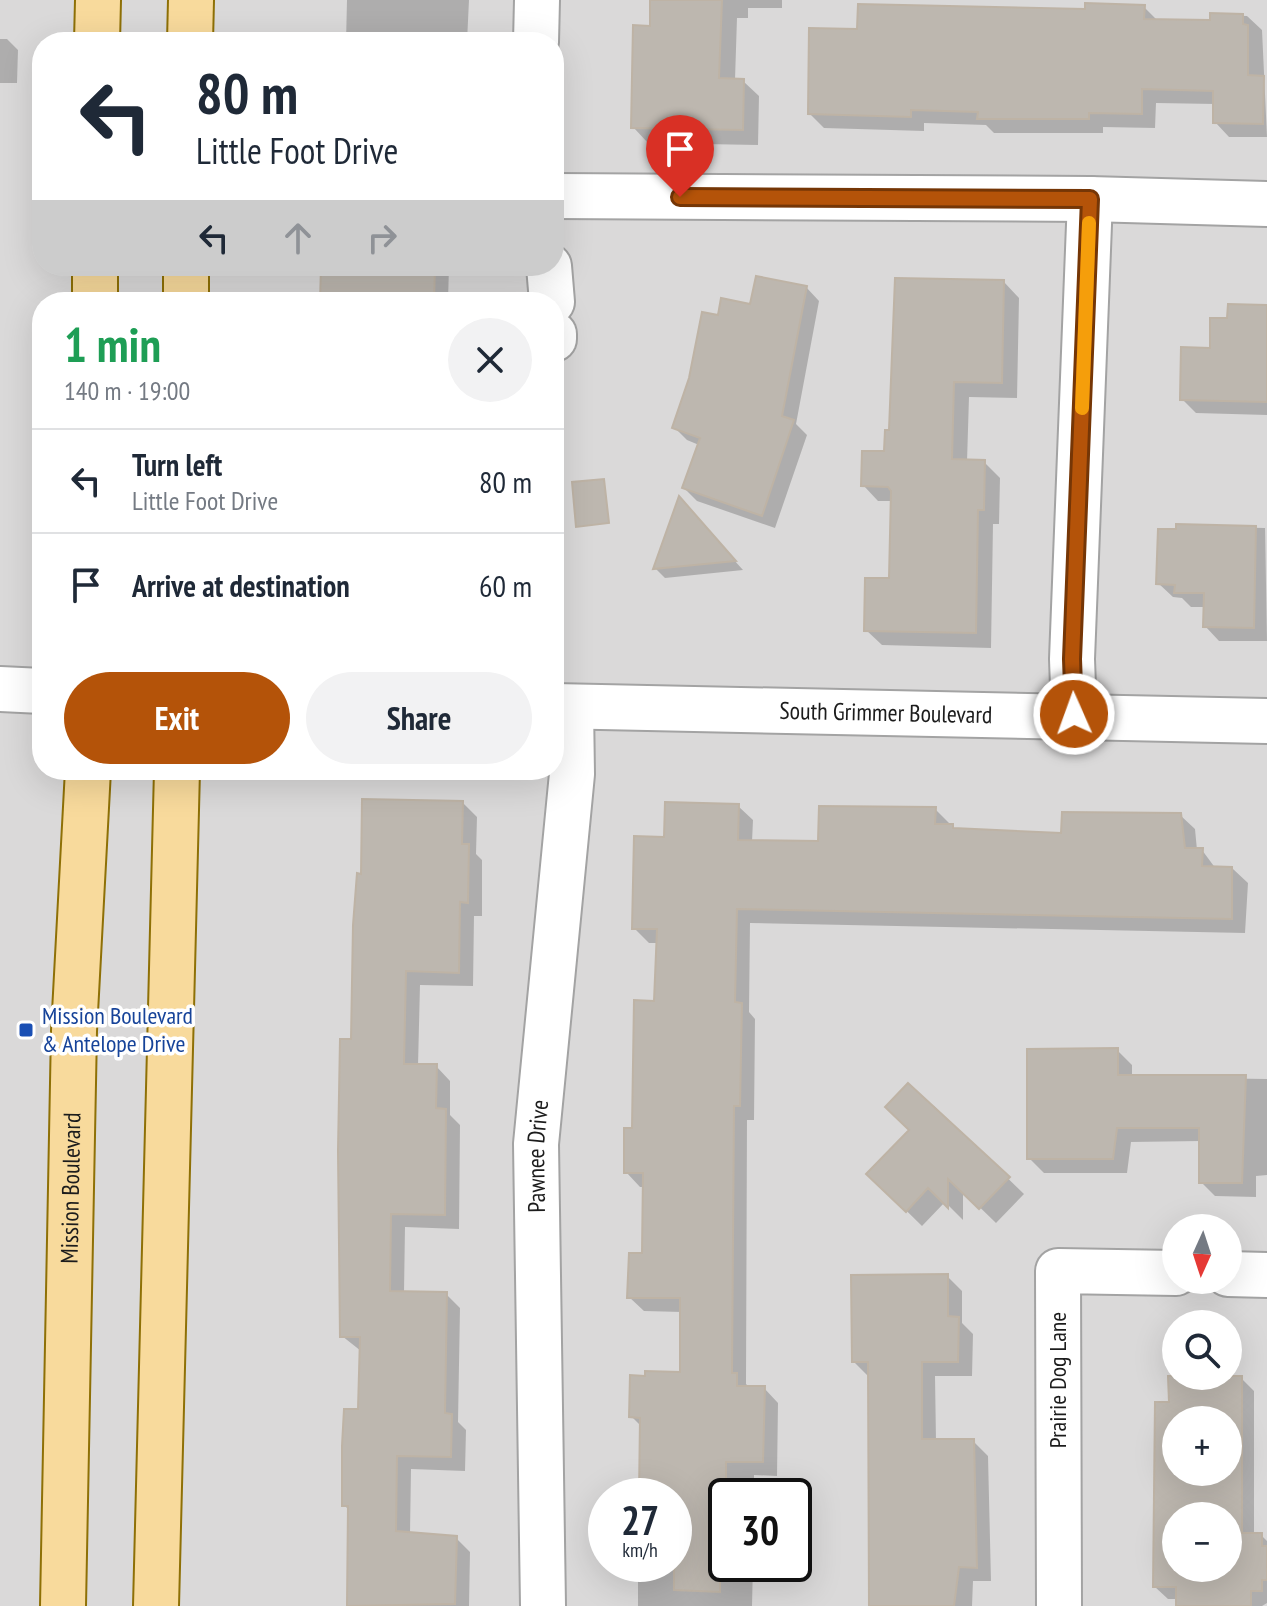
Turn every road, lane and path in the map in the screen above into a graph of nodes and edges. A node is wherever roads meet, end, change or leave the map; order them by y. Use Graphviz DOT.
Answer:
graph roads {
  1 [pos="98,0"];
  2 [pos="191,0"];
  3 [pos="537,0"];
  4 [pos="97,32"];
  5 [pos="190,32"];
  6 [pos="536,32"];
  7 [pos="564,196"];
  8 [pos="1090,199"];
  9 [pos="1267,204"];
  10 [pos="0,689"];
  11 [pos="32,691"];
  12 [pos="564,707"];
  13 [pos="1074,714"];
  14 [pos="564,720"];
  15 [pos="1267,721"];
  16 [pos="87,780"];
  17 [pos="177,780"];
  18 [pos="1162,1273"];
  19 [pos="1242,1274"];
  20 [pos="1267,1275"];
  21 [pos="63,1606"];
  22 [pos="156,1606"];
  23 [pos="543,1606"];
  24 [pos="1059,1606"];
  1 -- 4 [label="main road"];
  2 -- 5 [label="main road"];
  3 -- 6 [label="street"];
  7 -- 8 [label="street"];
  8 -- 9 [label="street"];
  8 -- 13 [label="street"];
  10 -- 11 [label="street"];
  12 -- 13 [label="street, South Grimmer Boulevard"];
  13 -- 15 [label="street, South Grimmer Boulevard"];
  14 -- 23 [label="street, Pawnee Drive"];
  16 -- 21 [label="main road, Mission Boulevard"];
  17 -- 22 [label="main road"];
  18 -- 24 [label="street, Prairie Dog Lane"];
  19 -- 20 [label="street"];
}
